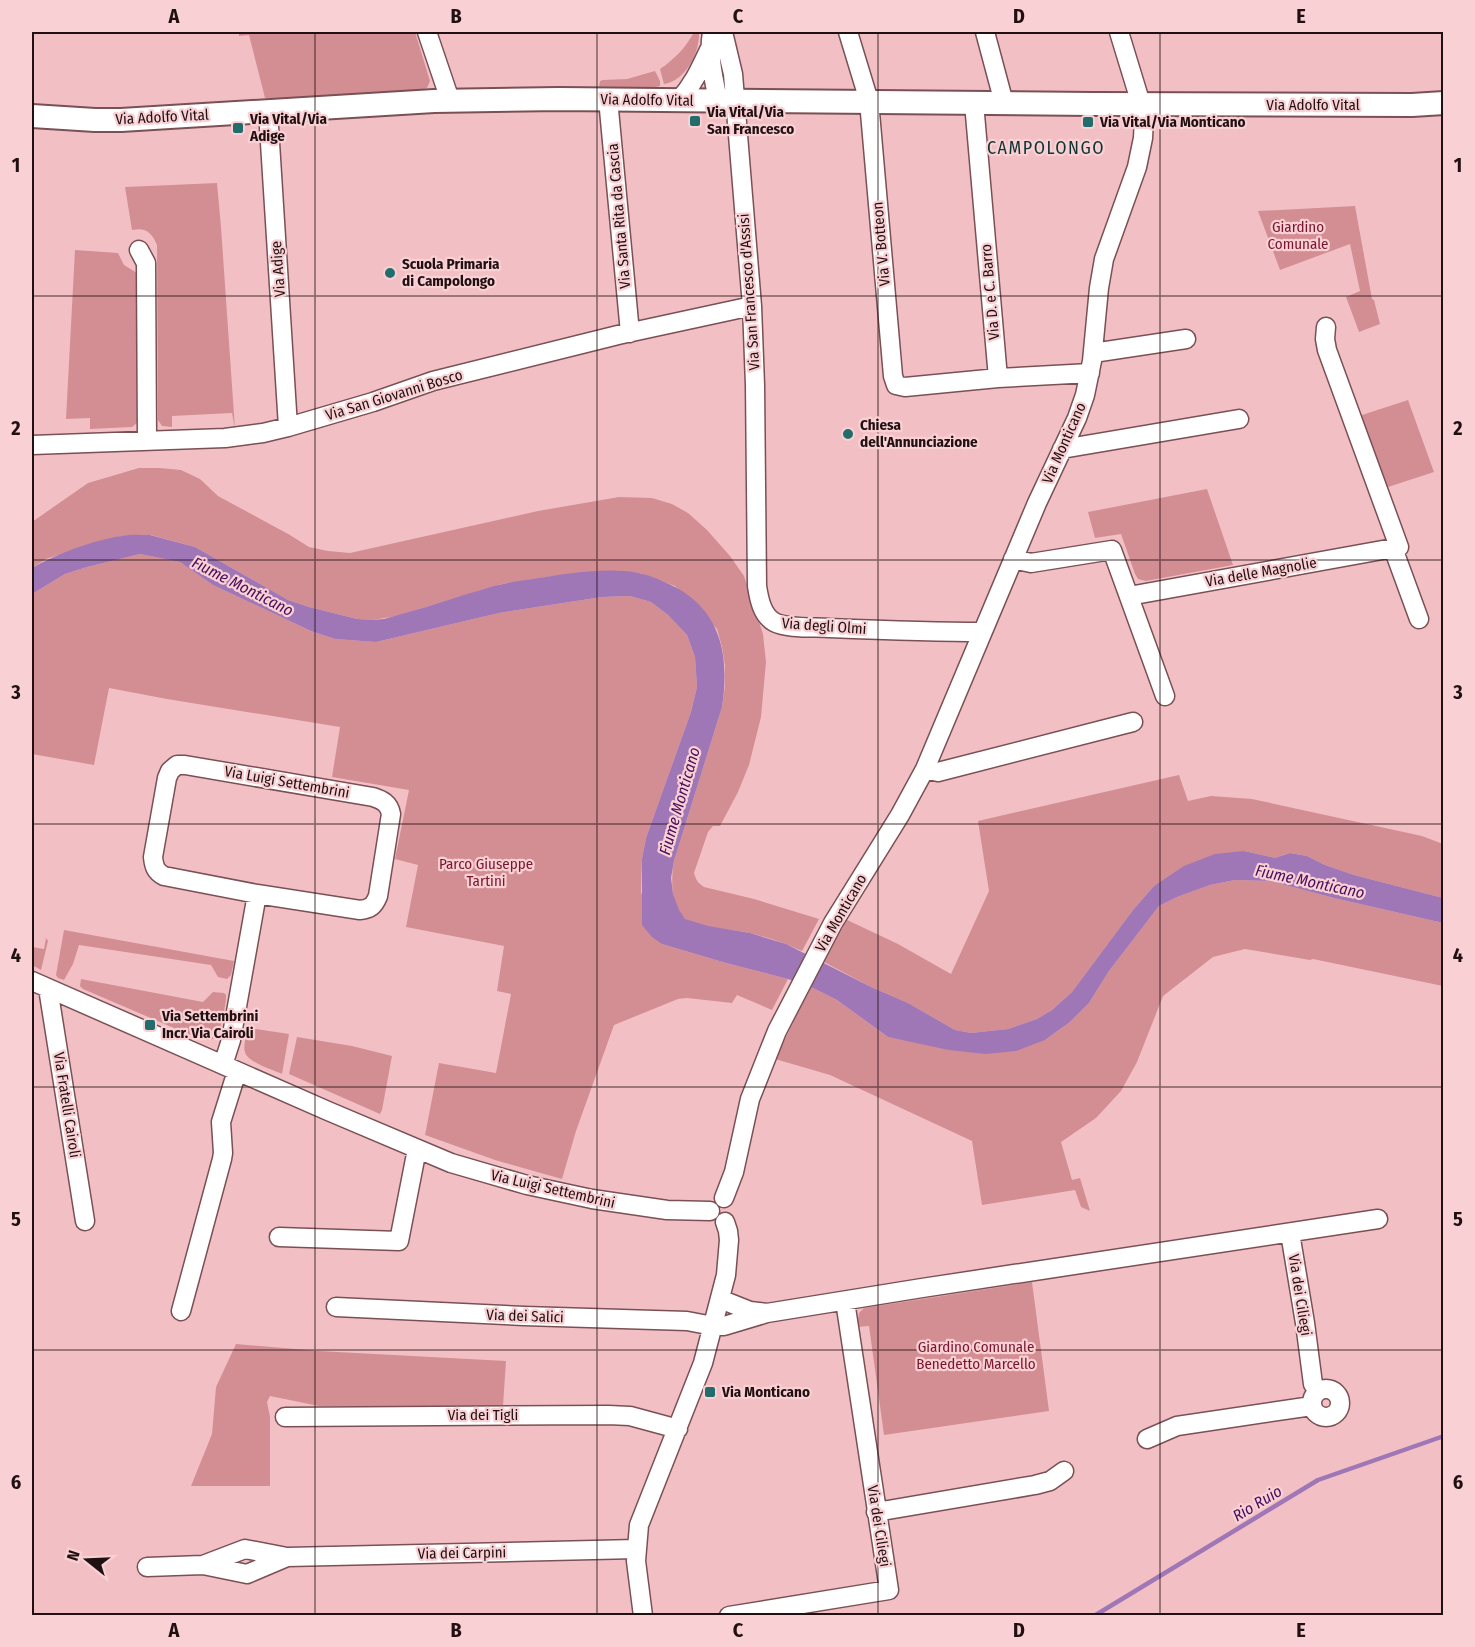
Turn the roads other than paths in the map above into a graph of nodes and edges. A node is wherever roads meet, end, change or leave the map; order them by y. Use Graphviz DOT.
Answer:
graph roads {
  1 [pos="427,32"];
  2 [pos="723,32"];
  3 [pos="848,32"];
  4 [pos="985,32"];
  5 [pos="1119,32"];
  6 [pos="711,40"];
  7 [pos="608,99"];
  8 [pos="450,100"];
  9 [pos="679,100"];
  10 [pos="726,100"];
  11 [pos="869,101"];
  12 [pos="1443,102"];
  13 [pos="974,103"];
  14 [pos="1004,103"];
  15 [pos="1141,104"];
  16 [pos="268,111"];
  17 [pos="32,116"];
  18 [pos="139,250"];
  19 [pos="752,306"];
  20 [pos="1326,327"];
  21 [pos="630,333"];
  22 [pos="1186,339"];
  23 [pos="1093,353"];
  24 [pos="1090,374"];
  25 [pos="998,378"];
  26 [pos="1239,419"];
  27 [pos="288,428"];
  28 [pos="147,440"];
  29 [pos="32,445"];
  30 [pos="1062,449"];
  31 [pos="755,483"];
  32 [pos="1393,548"];
  33 [pos="1012,560"];
  34 [pos="1129,596"];
  35 [pos="1419,619"];
  36 [pos="982,632"];
  37 [pos="1166,696"];
  38 [pos="1132,722"];
  39 [pos="925,770"];
  40 [pos="257,894"];
  41 [pos="40,985"];
  42 [pos="230,1068"];
  43 [pos="417,1149"];
  44 [pos="724,1198"];
  45 [pos="710,1210"];
  46 [pos="1378,1219"];
  47 [pos="85,1221"];
  48 [pos="725,1222"];
  49 [pos="1290,1233"];
  50 [pos="279,1237"];
  51 [pos="720,1299"];
  52 [pos="845,1301"];
  53 [pos="336,1307"];
  54 [pos="180,1311"];
  55 [pos="767,1313"];
  56 [pos="713,1326"];
  57 [pos="285,1417"];
  58 [pos="678,1429"];
  59 [pos="1147,1439"];
  60 [pos="1064,1471"];
  61 [pos="876,1512"];
  62 [pos="636,1549"];
  63 [pos="147,1567"];
  64 [pos="643,1616"];
  65 [pos="729,1616"];
  1 -- 8 [label="street"];
  2 -- 10 [label="street"];
  3 -- 11 [label="street, Via V. Botteon"];
  4 -- 14 [label="street"];
  5 -- 15 [label="street, Via Monticano"];
  6 -- 9 [label="street"];
  6 -- 10 [label="street"];
  7 -- 8 [label="street, Via Adolfo Vital"];
  7 -- 9 [label="street, Via Adolfo Vital"];
  7 -- 21 [label="street, Via Santa Rita da Cascia"];
  8 -- 16 [label="street, Via Adolfo Vital"];
  9 -- 10 [label="street, Via Adolfo Vital"];
  10 -- 11 [label="street, Via Adolfo Vital"];
  10 -- 19 [label="street, Via San Francesco d'Assisi"];
  11 -- 13 [label="street, Via Adolfo Vital"];
  11 -- 25 [label="street, Via V. Botteon"];
  12 -- 15 [label="street, Via Adolfo Vital"];
  13 -- 14 [label="street, Via Adolfo Vital"];
  13 -- 25 [label="street, Via D. e C. Barro"];
  14 -- 15 [label="street, Via Adolfo Vital"];
  15 -- 23 [label="street, Via Monticano"];
  16 -- 17 [label="street, Via Adolfo Vital"];
  16 -- 27 [label="street, Via Adige"];
  18 -- 28 [label="street"];
  19 -- 21 [label="street, Via San Giovanni Bosco"];
  19 -- 31 [label="street, Via San Francesco d'Assisi"];
  20 -- 32 [label="street"];
  21 -- 27 [label="street, Via San Giovanni Bosco"];
  22 -- 23 [label="street"];
  23 -- 24 [label="street, Via Monticano"];
  24 -- 25 [label="street"];
  24 -- 30 [label="street, Via Monticano"];
  26 -- 30 [label="street"];
  27 -- 28 [label="street, Via San Giovanni Bosco"];
  28 -- 29 [label="street, Via San Giovanni Bosco"];
  30 -- 33 [label="street, Via Monticano"];
  31 -- 36 [label="street, Via degli Olmi"];
  32 -- 34 [label="street, Via delle Magnolie"];
  32 -- 35 [label="street"];
  33 -- 34 [label="street"];
  33 -- 36 [label="street, Via Monticano"];
  34 -- 37 [label="street"];
  36 -- 39 [label="street, Via Monticano"];
  38 -- 39 [label="street"];
  39 -- 44 [label="street, Via Monticano"];
  40 -- 40 [label="street, Via Luigi Settembrini"];
  40 -- 42 [label="street"];
  41 -- 42 [label="street, Via Luigi Settembrini"];
  41 -- 47 [label="street, Via Fratelli Cairoli"];
  42 -- 43 [label="street, Via Luigi Settembrini"];
  42 -- 54 [label="street"];
  43 -- 45 [label="street, Via Luigi Settembrini"];
  43 -- 50 [label="street"];
  44 -- 45 [label="street"];
  44 -- 48 [label="street"];
  45 -- 48 [label="street"];
  46 -- 49 [label="street, Via dei Ciliegi"];
  48 -- 51 [label="street"];
  49 -- 52 [label="street, Via dei Ciliegi"];
  49 -- 59 [label="street, Via dei Ciliegi"];
  51 -- 55 [label="street, Via dei Ciliegi"];
  51 -- 56 [label="street"];
  52 -- 55 [label="street, Via dei Ciliegi"];
  52 -- 61 [label="street, Via dei Ciliegi"];
  53 -- 56 [label="street, Via dei Salici"];
  55 -- 56 [label="street, Via dei Ciliegi"];
  56 -- 58 [label="street"];
  57 -- 58 [label="street, Via dei Tigli"];
  58 -- 62 [label="street"];
  60 -- 61 [label="street"];
  61 -- 65 [label="street, Via dei Ciliegi"];
  62 -- 63 [label="street, Via dei Carpini"];
  62 -- 64 [label="street"];
}
